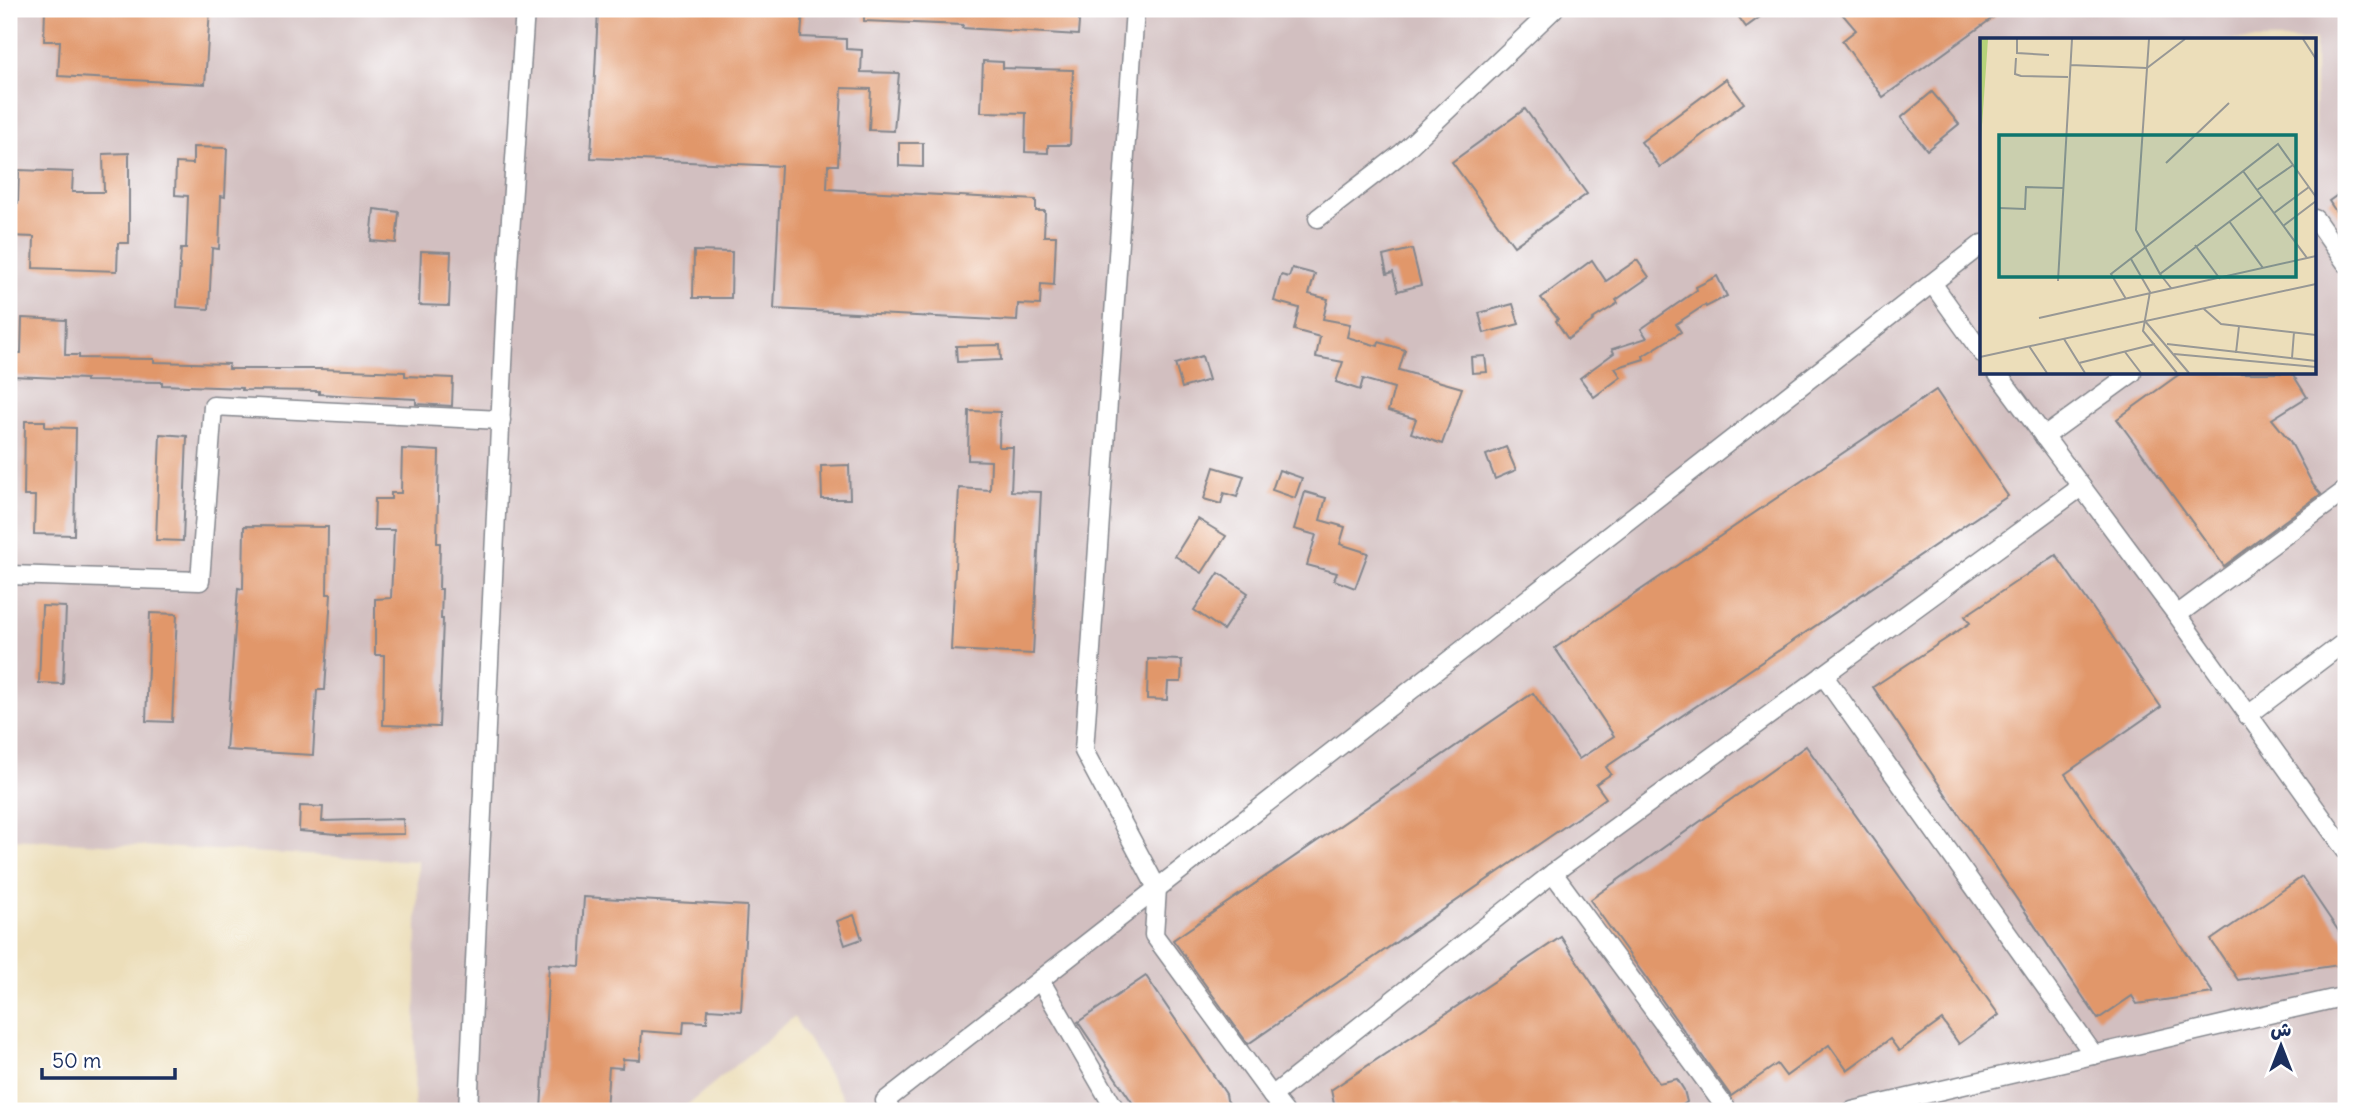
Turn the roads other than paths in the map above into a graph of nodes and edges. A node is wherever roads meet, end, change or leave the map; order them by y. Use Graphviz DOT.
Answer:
graph roads {
  1 [pos="525,9"];
  2 [pos="1135,9"];
  3 [pos="1554,9"];
  4 [pos="1318,218"];
  5 [pos="2318,230"];
  6 [pos="1980,246"];
  7 [pos="2346,263"];
  8 [pos="1932,283"];
  9 [pos="1980,350"];
  10 [pos="1998,374"];
  11 [pos="2131,374"];
  12 [pos="501,420"];
  13 [pos="2044,437"];
  14 [pos="2081,487"];
  15 [pos="2346,490"];
  16 [pos="9,575"];
  17 [pos="2176,615"];
  18 [pos="2346,641"];
  19 [pos="1823,675"];
  20 [pos="2247,716"];
  21 [pos="2346,851"];
  22 [pos="1553,873"];
  23 [pos="1157,888"];
  24 [pos="1040,980"];
  25 [pos="2346,996"];
  26 [pos="2094,1055"];
  27 [pos="1272,1096"];
  28 [pos="468,1111"];
  29 [pos="891,1111"];
  30 [pos="1116,1111"];
  31 [pos="1284,1111"];
  32 [pos="1728,1111"];
  33 [pos="1852,1111"];
  1 -- 12 [label="street"];
  2 -- 23 [label="street"];
  3 -- 4 [label="street"];
  5 -- 7 [label="street"];
  6 -- 8 [label="street"];
  8 -- 9 [label="street"];
  8 -- 23 [label="street"];
  10 -- 13 [label="street"];
  11 -- 13 [label="street"];
  12 -- 16 [label="street"];
  12 -- 28 [label="street"];
  13 -- 14 [label="street"];
  14 -- 17 [label="street"];
  14 -- 19 [label="street"];
  15 -- 17 [label="street"];
  17 -- 20 [label="street"];
  18 -- 20 [label="street"];
  19 -- 22 [label="street"];
  19 -- 26 [label="street"];
  20 -- 21 [label="street"];
  22 -- 27 [label="street"];
  22 -- 32 [label="street"];
  23 -- 24 [label="street"];
  23 -- 27 [label="street"];
  24 -- 29 [label="street"];
  24 -- 30 [label="street"];
  25 -- 26 [label="street"];
  26 -- 33 [label="street"];
  27 -- 31 [label="street"];
}
